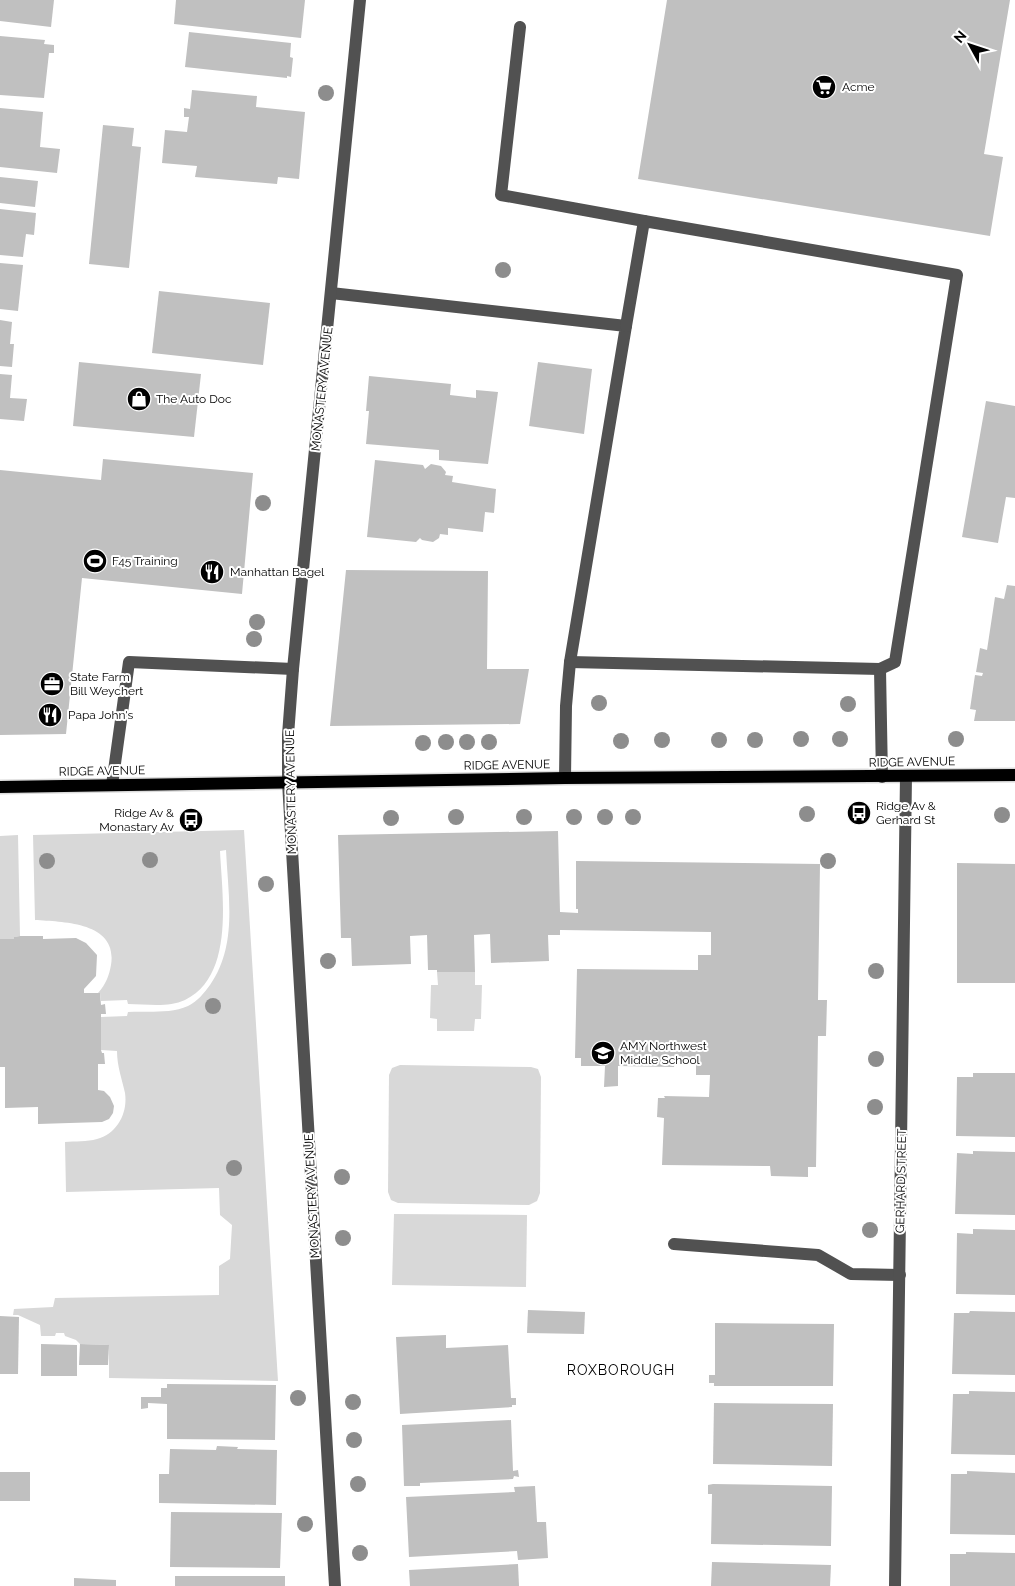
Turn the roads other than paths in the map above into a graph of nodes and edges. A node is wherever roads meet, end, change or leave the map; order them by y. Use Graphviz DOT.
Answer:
graph roads {
  1 [pos="360,0"];
  2 [pos="520,27"];
  3 [pos="644,221"];
  4 [pos="331,294"];
  5 [pos="626,326"];
  6 [pos="570,662"];
  7 [pos="880,668"];
  8 [pos="293,670"];
  9 [pos="1015,775"];
  10 [pos="906,776"];
  11 [pos="882,777"];
  12 [pos="565,778"];
  13 [pos="288,782"];
  14 [pos="112,785"];
  15 [pos="0,787"];
  16 [pos="674,1244"];
  17 [pos="900,1275"];
  18 [pos="335,1586"];
  19 [pos="895,1586"];
  1 -- 4 [label="street, MONASTERY AVENUE"];
  2 -- 3 [label="street"];
  3 -- 5 [label="street"];
  3 -- 7 [label="street"];
  4 -- 5 [label="street"];
  4 -- 8 [label="street, MONASTERY AVENUE"];
  5 -- 6 [label="street"];
  6 -- 7 [label="street"];
  6 -- 12 [label="street"];
  7 -- 11 [label="street"];
  8 -- 13 [label="street, MONASTERY AVENUE"];
  8 -- 14 [label="street"];
  9 -- 10 [label="main road, RIDGE AVENUE"];
  10 -- 11 [label="main road, RIDGE AVENUE"];
  10 -- 17 [label="street, GERHARD STREET"];
  11 -- 12 [label="main road, RIDGE AVENUE"];
  12 -- 13 [label="main road, RIDGE AVENUE"];
  13 -- 14 [label="main road, RIDGE AVENUE"];
  13 -- 18 [label="street, MONASTERY AVENUE"];
  14 -- 15 [label="main road, RIDGE AVENUE"];
  16 -- 17 [label="street"];
  17 -- 19 [label="street, GERHARD STREET"];
}
